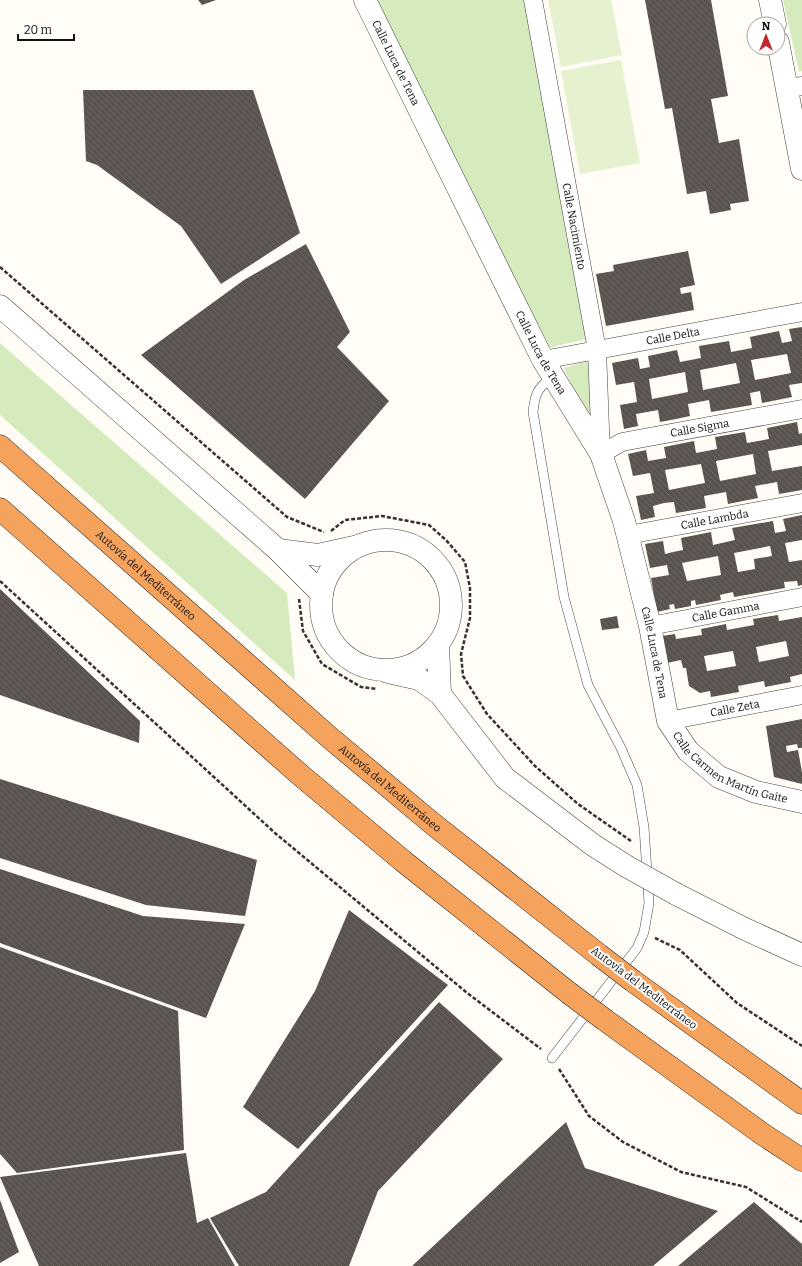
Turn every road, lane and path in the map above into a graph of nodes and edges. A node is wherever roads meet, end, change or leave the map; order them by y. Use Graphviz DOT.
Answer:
graph roads {
  1 [pos="365,0"];
  2 [pos="533,0"];
  3 [pos="770,0"];
  4 [pos="773,16"];
  5 [pos="783,56"];
  6 [pos="794,87"];
  7 [pos="802,169"];
  8 [pos="0,266"];
  9 [pos="0,306"];
  10 [pos="802,312"];
  11 [pos="597,350"];
  12 [pos="548,368"];
  13 [pos="802,409"];
  14 [pos="0,446"];
  15 [pos="601,454"];
  16 [pos="802,503"];
  17 [pos="0,509"];
  18 [pos="327,533"];
  19 [pos="323,536"];
  20 [pos="628,536"];
  21 [pos="358,546"];
  22 [pos="278,550"];
  23 [pos="0,582"];
  24 [pos="322,594"];
  25 [pos="298,595"];
  26 [pos="802,597"];
  27 [pos="650,626"];
  28 [pos="438,644"];
  29 [pos="373,669"];
  30 [pos="384,690"];
  31 [pos="440,694"];
  32 [pos="802,694"];
  33 [pos="668,721"];
  34 [pos="802,802"];
  35 [pos="633,842"];
  36 [pos="644,932"];
  37 [pos="802,955"];
  38 [pos="802,1046"];
  39 [pos="552,1058"];
  40 [pos="802,1103"];
  41 [pos="802,1160"];
  42 [pos="802,1222"];
  1 -- 12 [label="street, Calle Luca de Tena"];
  2 -- 11 [label="street, Calle Nacimiento"];
  3 -- 4 [label="street"];
  5 -- 6 [label="street"];
  6 -- 7 [label="street"];
  8 -- 18 [label="path"];
  9 -- 22 [label="street"];
  10 -- 11 [label="street, Calle Delta"];
  11 -- 12 [label="street, Calle Delta"];
  11 -- 15 [label="street, Calle Nacimiento"];
  12 -- 15 [label="street, Calle Luca de Tena"];
  12 -- 36 [label="lane"];
  13 -- 15 [label="street, Calle Sigma"];
  14 -- 40 [label="highway, Autovía del Mediterráneo, bridge"];
  15 -- 20 [label="street, Calle Luca de Tena"];
  16 -- 20 [label="street, Calle Lambda"];
  17 -- 41 [label="highway, bridge"];
  18 -- 19 [label="path"];
  18 -- 21 [label="path"];
  18 -- 35 [label="path"];
  20 -- 27 [label="street, Calle Luca de Tena"];
  21 -- 22 [label="street"];
  21 -- 24 [label="street"];
  21 -- 28 [label="street"];
  22 -- 24 [label="street"];
  23 -- 39 [label="path"];
  24 -- 29 [label="street"];
  25 -- 30 [label="path"];
  26 -- 27 [label="street, Calle Gamma"];
  27 -- 33 [label="street, Calle Luca de Tena"];
  28 -- 29 [label="street"];
  28 -- 31 [label="street"];
  29 -- 31 [label="street"];
  31 -- 37 [label="street, bridge"];
  32 -- 33 [label="street, Calle Zeta"];
  33 -- 34 [label="street, Calle Carmen Martín Gaite"];
  36 -- 38 [label="path"];
  36 -- 39 [label="lane"];
  39 -- 42 [label="path"];
}
